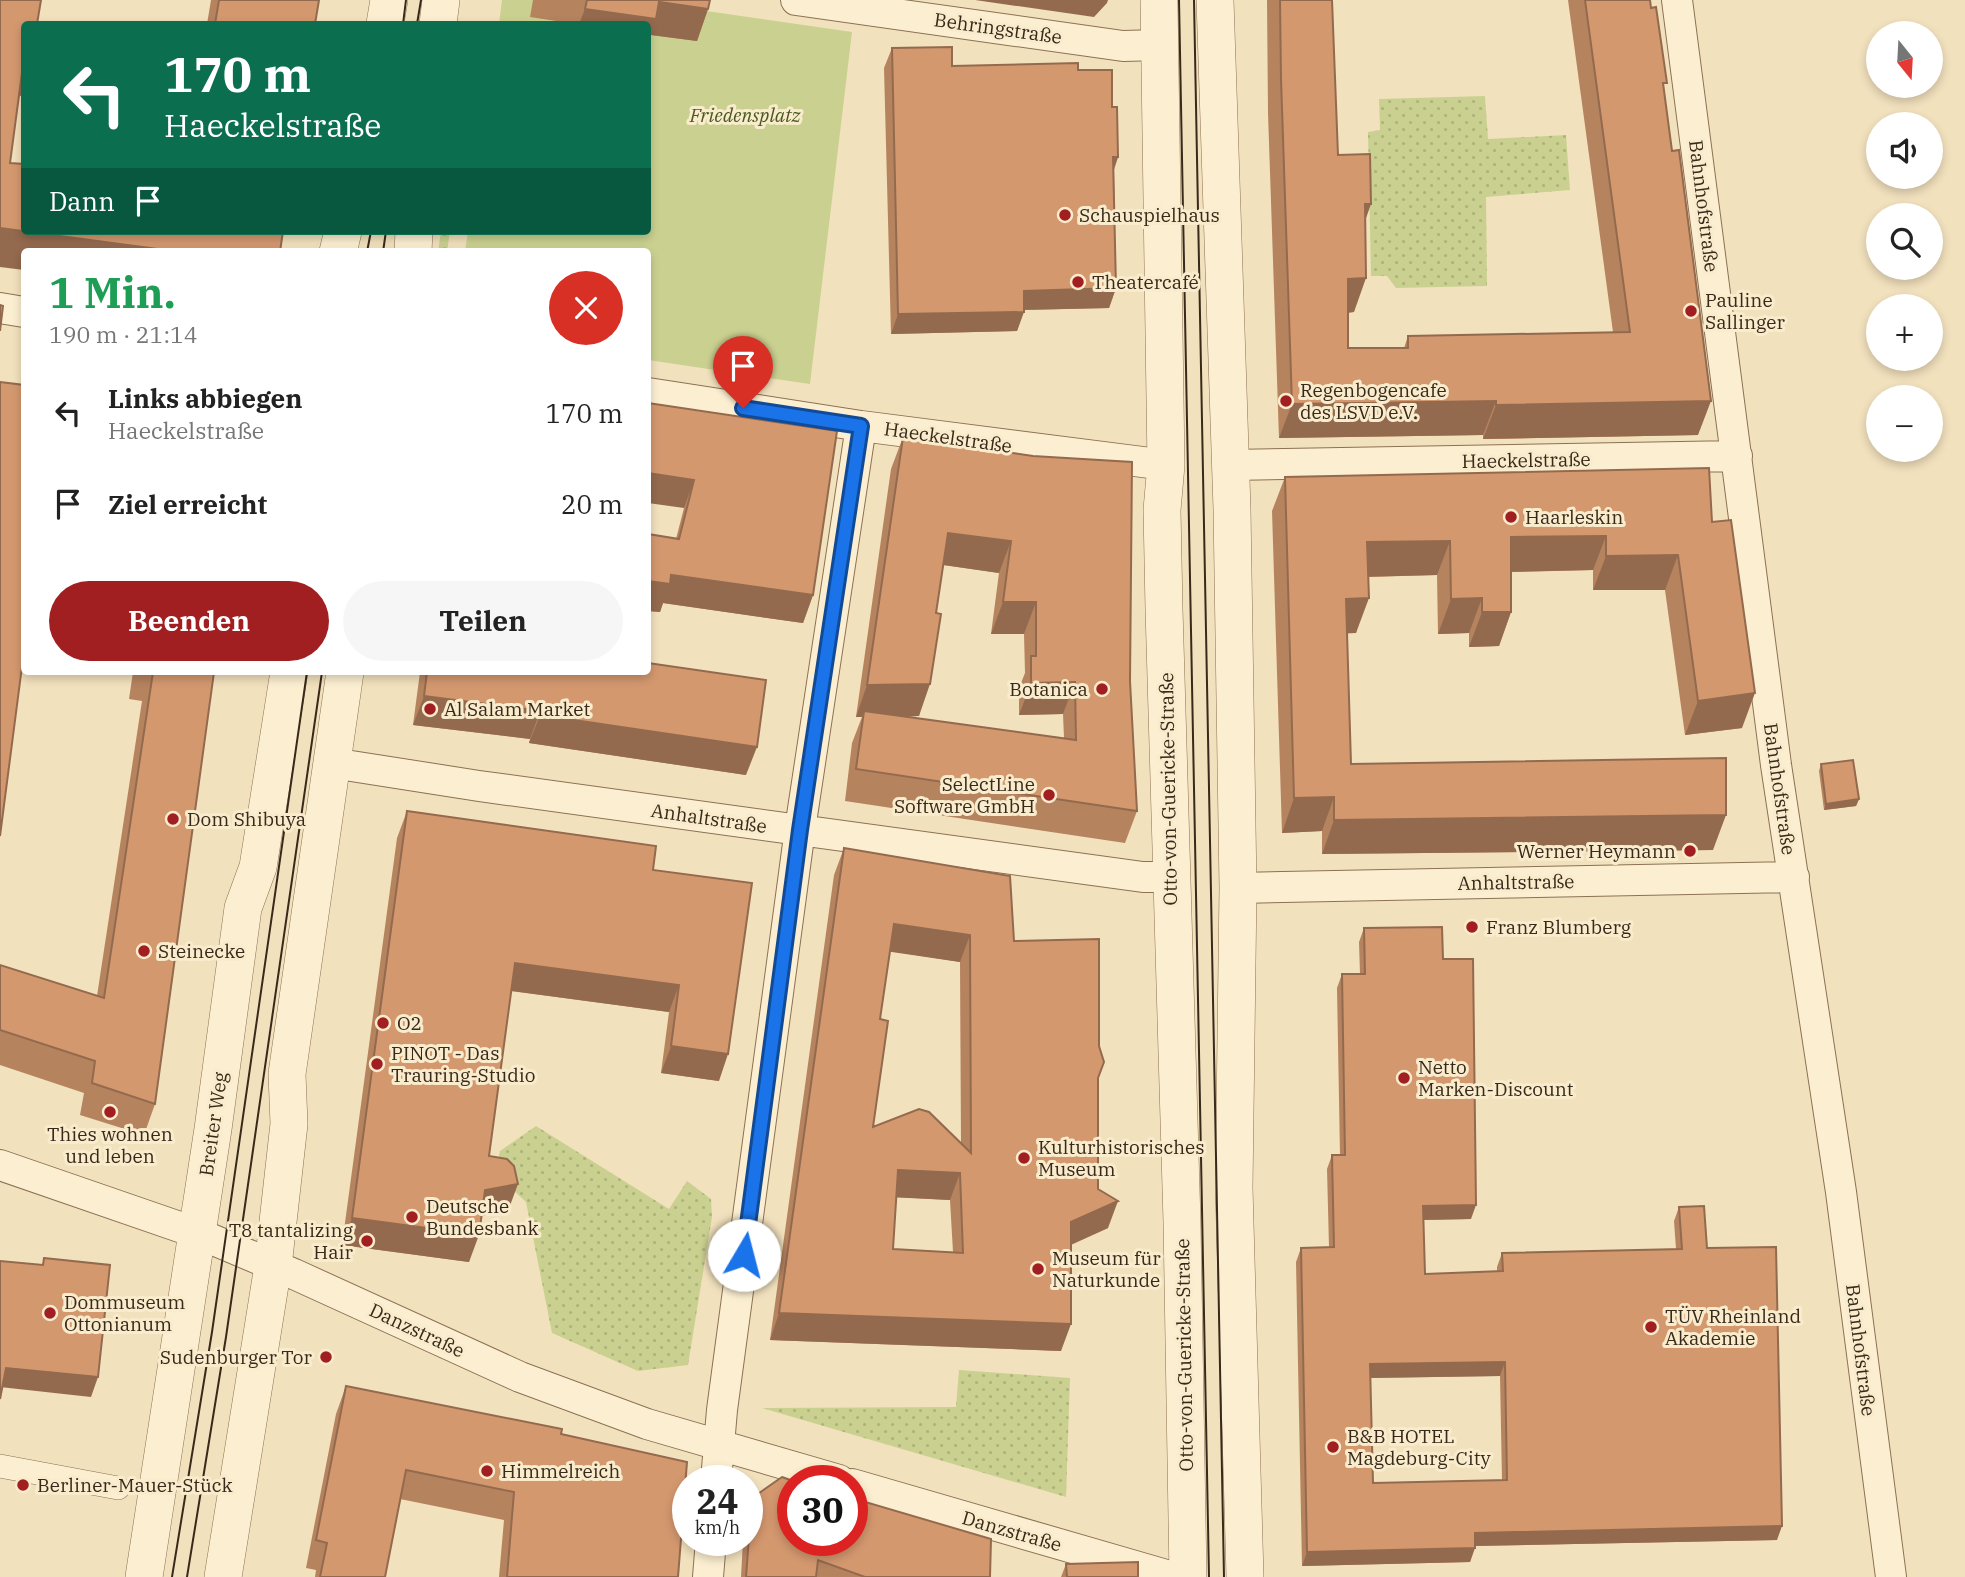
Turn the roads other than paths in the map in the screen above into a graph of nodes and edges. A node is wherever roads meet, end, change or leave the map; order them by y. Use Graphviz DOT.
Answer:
graph roads {
  1 [pos="389,0"];
  2 [pos="441,0"];
  3 [pos="796,0"];
  4 [pos="1159,0"];
  5 [pos="1215,0"];
  6 [pos="1677,0"];
  7 [pos="386,21"];
  8 [pos="438,21"];
  9 [pos="1159,45"];
  10 [pos="0,308"];
  11 [pos="21,312"];
  12 [pos="651,393"];
  13 [pos="861,426"];
  14 [pos="1737,456"];
  15 [pos="1166,465"];
  16 [pos="1230,465"];
  17 [pos="289,675"];
  18 [pos="345,675"];
  19 [pos="332,763"];
  20 [pos="800,830"];
  21 [pos="1170,877"];
  22 [pos="1794,877"];
  23 [pos="1238,888"];
  24 [pos="0,1165"];
  25 [pos="197,1233"];
  26 [pos="273,1266"];
  27 [pos="719,1446"];
  28 [pos="717,1465"];
  29 [pos="786,1465"];
  30 [pos="0,1466"];
  31 [pos="118,1488"];
  32 [pos="868,1489"];
  33 [pos="710,1556"];
  34 [pos="144,1577"];
  35 [pos="223,1577"];
  36 [pos="708,1577"];
  37 [pos="1172,1577"];
  38 [pos="1188,1577"];
  39 [pos="1245,1577"];
  40 [pos="1891,1577"];
  1 -- 7 [label="street"];
  2 -- 8 [label="street"];
  3 -- 9 [label="street, Behringstraße"];
  4 -- 9 [label="street, Otto-von-Guericke-Straße"];
  5 -- 16 [label="street"];
  6 -- 14 [label="street, Bahnhofstraße"];
  9 -- 15 [label="street, Otto-von-Guericke-Straße"];
  10 -- 11 [label="street"];
  12 -- 13 [label="street, Haeckelstraße"];
  13 -- 15 [label="street, Haeckelstraße"];
  13 -- 20 [label="street"];
  14 -- 16 [label="street, Haeckelstraße"];
  14 -- 22 [label="street, Bahnhofstraße"];
  15 -- 21 [label="street, Otto-von-Guericke-Straße"];
  16 -- 23 [label="street"];
  17 -- 25 [label="street, Breiter Weg"];
  18 -- 19 [label="street"];
  19 -- 20 [label="street, Anhaltstraße"];
  19 -- 26 [label="street"];
  20 -- 21 [label="street, Anhaltstraße"];
  20 -- 27 [label="street"];
  21 -- 38 [label="street, Otto-von-Guericke-Straße"];
  22 -- 23 [label="street, Anhaltstraße"];
  22 -- 40 [label="street, Bahnhofstraße"];
  23 -- 39 [label="street"];
  24 -- 25 [label="street, Danzstraße"];
  25 -- 26 [label="street, Danzstraße"];
  25 -- 34 [label="street, Breiter Weg"];
  26 -- 27 [label="street, Danzstraße"];
  26 -- 35 [label="street"];
  27 -- 28 [label="street"];
  27 -- 29 [label="street, Danzstraße"];
  30 -- 31 [label="street"];
  32 -- 37 [label="street, Danzstraße"];
  33 -- 36 [label="street"];
}
